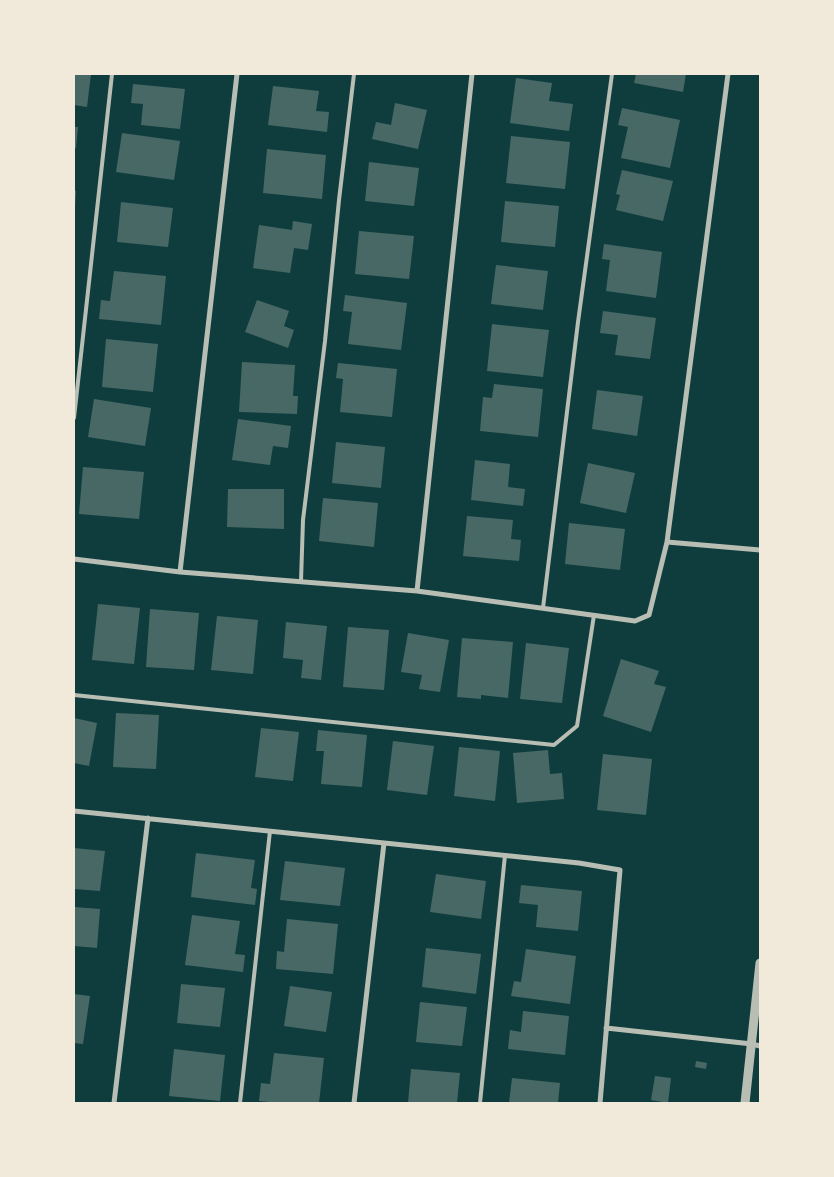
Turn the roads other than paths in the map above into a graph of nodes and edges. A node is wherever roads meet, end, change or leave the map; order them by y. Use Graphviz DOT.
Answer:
graph roads {
  1 [pos="112,74"];
  2 [pos="237,74"];
  3 [pos="354,74"];
  4 [pos="472,74"];
  5 [pos="612,74"];
  6 [pos="728,74"];
  7 [pos="74,418"];
  8 [pos="667,542"];
  9 [pos="760,550"];
  10 [pos="74,559"];
  11 [pos="180,572"];
  12 [pos="302,581"];
  13 [pos="417,591"];
  14 [pos="543,608"];
  15 [pos="594,614"];
  16 [pos="74,695"];
  17 [pos="74,811"];
  18 [pos="148,818"];
  19 [pos="270,831"];
  20 [pos="384,843"];
  21 [pos="505,856"];
  22 [pos="760,963"];
  23 [pos="606,1028"];
  24 [pos="756,1045"];
  25 [pos="114,1103"];
  26 [pos="240,1103"];
  27 [pos="354,1103"];
  28 [pos="480,1103"];
  29 [pos="600,1103"];
  30 [pos="745,1103"];
  1 -- 7 [label="lane"];
  2 -- 11 [label="street"];
  3 -- 12 [label="lane"];
  4 -- 13 [label="street"];
  5 -- 14 [label="lane"];
  6 -- 8 [label="street"];
  8 -- 9 [label="street"];
  8 -- 15 [label="street"];
  10 -- 11 [label="street"];
  11 -- 12 [label="street"];
  12 -- 13 [label="street"];
  13 -- 14 [label="street"];
  14 -- 15 [label="street"];
  15 -- 16 [label="lane"];
  17 -- 18 [label="street"];
  18 -- 19 [label="street"];
  18 -- 25 [label="street"];
  19 -- 20 [label="street"];
  19 -- 26 [label="lane"];
  20 -- 21 [label="street"];
  20 -- 27 [label="street"];
  21 -- 23 [label="street"];
  21 -- 28 [label="lane"];
  22 -- 24 [label="street"];
  23 -- 24 [label="street"];
  23 -- 29 [label="street"];
  24 -- 30 [label="street"];
}
